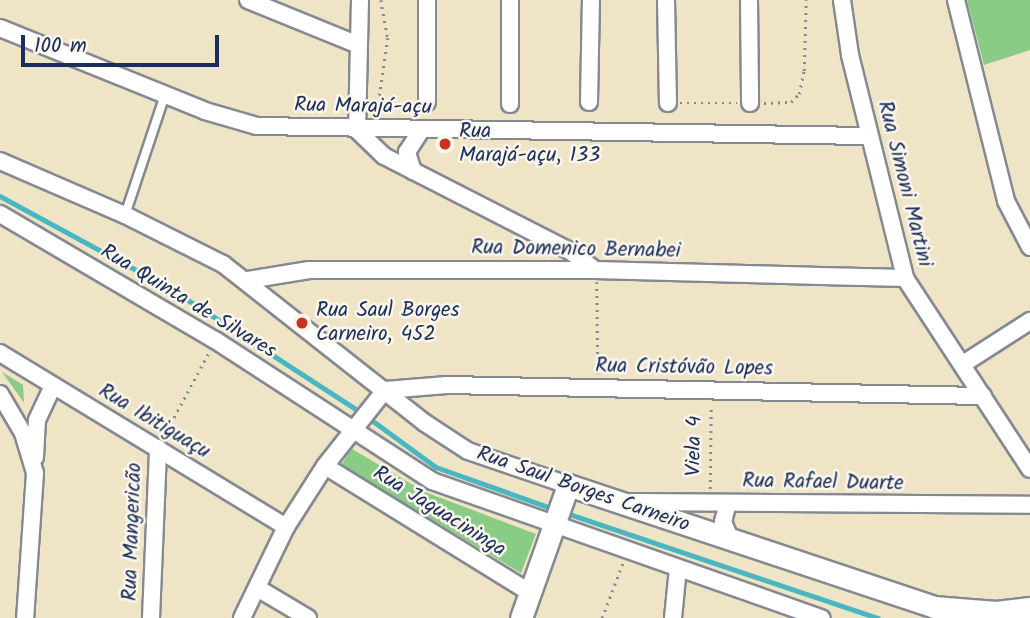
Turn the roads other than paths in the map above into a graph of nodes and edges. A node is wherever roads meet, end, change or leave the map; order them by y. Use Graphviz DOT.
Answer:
graph roads {
  1 [pos="248,0"];
  2 [pos="359,0"];
  3 [pos="427,0"];
  4 [pos="510,0"];
  5 [pos="591,0"];
  6 [pos="666,0"];
  7 [pos="749,0"];
  8 [pos="842,0"];
  9 [pos="956,0"];
  10 [pos="0,28"];
  11 [pos="358,45"];
  12 [pos="166,93"];
  13 [pos="589,102"];
  14 [pos="427,103"];
  15 [pos="668,103"];
  16 [pos="750,103"];
  17 [pos="510,104"];
  18 [pos="422,129"];
  19 [pos="356,130"];
  20 [pos="869,136"];
  21 [pos="0,162"];
  22 [pos="412,171"];
  23 [pos="0,214"];
  24 [pos="125,215"];
  25 [pos="551,243"];
  26 [pos="1030,247"];
  27 [pos="534,270"];
  28 [pos="596,270"];
  29 [pos="905,278"];
  30 [pos="248,281"];
  31 [pos="1030,321"];
  32 [pos="0,353"];
  33 [pos="963,364"];
  34 [pos="53,386"];
  35 [pos="381,393"];
  36 [pos="0,394"];
  37 [pos="983,396"];
  38 [pos="355,426"];
  39 [pos="158,449"];
  40 [pos="325,467"];
  41 [pos="1030,469"];
  42 [pos="35,473"];
  43 [pos="567,489"];
  44 [pos="617,502"];
  45 [pos="728,503"];
  46 [pos="1030,505"];
  47 [pos="556,520"];
  48 [pos="286,527"];
  49 [pos="731,541"];
  50 [pos="678,568"];
  51 [pos="259,589"];
  52 [pos="531,593"];
  53 [pos="1030,608"];
  54 [pos="819,617"];
  55 [pos="25,618"];
  56 [pos="151,618"];
  57 [pos="242,618"];
  58 [pos="308,618"];
  59 [pos="521,618"];
  60 [pos="673,618"];
  1 -- 11 [label="street"];
  2 -- 11 [label="street"];
  3 -- 14 [label="street"];
  4 -- 17 [label="street"];
  5 -- 13 [label="street"];
  6 -- 15 [label="street"];
  7 -- 16 [label="street"];
  8 -- 20 [label="street, Rua Simoni Martini"];
  9 -- 26 [label="street"];
  10 -- 12 [label="street, Rua Marajá-açu"];
  11 -- 19 [label="street"];
  12 -- 19 [label="street, Rua Marajá-açu"];
  12 -- 24 [label="lane"];
  18 -- 19 [label="street, Rua Marajá-açu"];
  18 -- 20 [label="street, Rua Marajá-açu"];
  18 -- 22 [label="street"];
  19 -- 22 [label="street"];
  20 -- 29 [label="street, Rua Simoni Martini"];
  21 -- 24 [label="street, Rua Saul Borges Carneiro"];
  22 -- 25 [label="street"];
  23 -- 38 [label="street, Rua Quinta de Silvares"];
  24 -- 30 [label="street, Rua Saul Borges Carneiro"];
  25 -- 27 [label="street"];
  25 -- 28 [label="street"];
  27 -- 28 [label="street, Rua Domenico Bernabei"];
  27 -- 30 [label="street, Rua Domenico Bernabei"];
  28 -- 29 [label="street, Rua Domenico Bernabei"];
  29 -- 33 [label="street, Rua Simoni Martini"];
  30 -- 35 [label="street, Rua Saul Borges Carneiro"];
  31 -- 33 [label="street"];
  32 -- 34 [label="street, Rua Ibitiguaçu"];
  33 -- 37 [label="street, Rua Simoni Martini"];
  34 -- 39 [label="street, Rua Ibitiguaçu"];
  34 -- 42 [label="street"];
  35 -- 37 [label="street, Rua Cristóvão Lopes"];
  35 -- 38 [label="street"];
  35 -- 43 [label="street, Rua Saul Borges Carneiro"];
  36 -- 42 [label="street"];
  37 -- 41 [label="street, Rua Simoni Martini"];
  38 -- 40 [label="street"];
  38 -- 47 [label="street, Rua Quinta de Silvares"];
  39 -- 48 [label="street, Rua Ibitiguaçu"];
  39 -- 56 [label="street, Rua Mangericão"];
  40 -- 48 [label="street"];
  40 -- 52 [label="street, Rua Jaguacininga"];
  42 -- 55 [label="street"];
  43 -- 44 [label="street, Rua Saul Borges Carneiro"];
  43 -- 47 [label="street"];
  44 -- 45 [label="street, Rua Rafael Duarte"];
  44 -- 49 [label="street, Rua Saul Borges Carneiro"];
  45 -- 46 [label="street, Rua Rafael Duarte"];
  45 -- 49 [label="street"];
  47 -- 50 [label="street, Rua Quinta de Silvares"];
  47 -- 52 [label="street"];
  48 -- 51 [label="street"];
  49 -- 53 [label="street, Rua Saul Borges Carneiro"];
  50 -- 54 [label="street, Rua Quinta de Silvares"];
  50 -- 60 [label="street"];
  51 -- 57 [label="street"];
  51 -- 58 [label="street"];
  52 -- 59 [label="street"];
}
